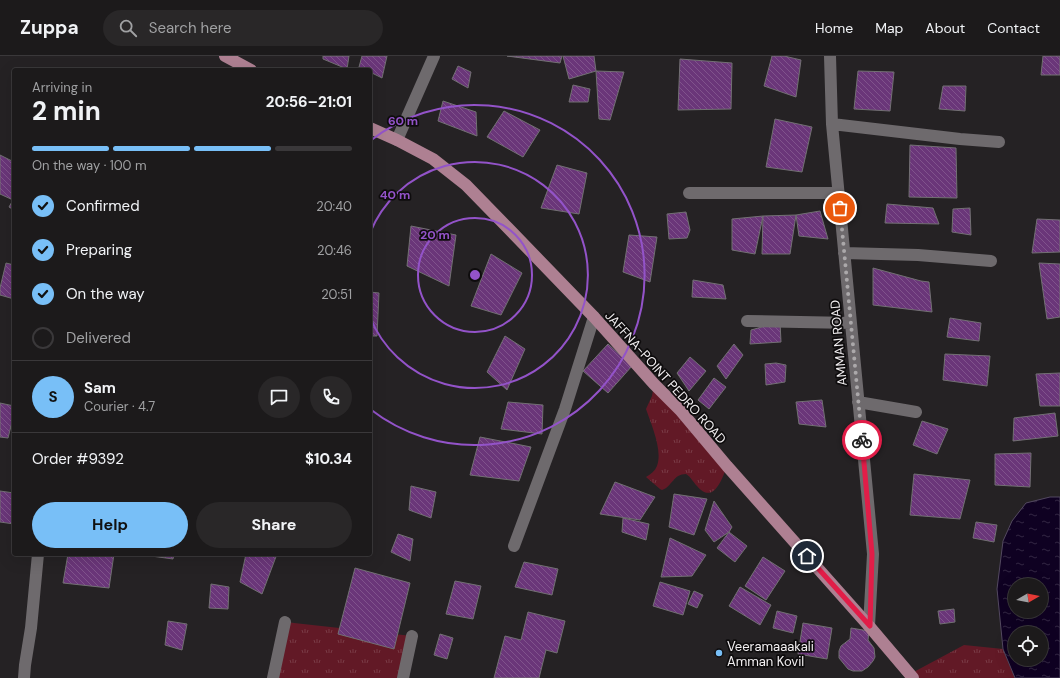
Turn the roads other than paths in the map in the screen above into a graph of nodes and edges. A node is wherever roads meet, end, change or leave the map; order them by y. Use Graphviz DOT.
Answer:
graph roads {
  1 [pos="225,56"];
  2 [pos="434,56"];
  3 [pos="830,56"];
  4 [pos="247,68"];
  5 [pos="832,124"];
  6 [pos="372,129"];
  7 [pos="397,140"];
  8 [pos="999,142"];
  9 [pos="689,193"];
  10 [pos="838,193"];
  11 [pos="844,254"];
  12 [pos="991,261"];
  13 [pos="594,317"];
  14 [pos="747,321"];
  15 [pos="851,324"];
  16 [pos="858,402"];
  17 [pos="916,412"];
  18 [pos="514,546"];
  19 [pos="38,556"];
  20 [pos="285,622"];
  21 [pos="870,626"];
  22 [pos="412,636"];
  23 [pos="24,678"];
  24 [pos="273,678"];
  25 [pos="403,678"];
  26 [pos="913,678"];
  1 -- 4 [label="main road"];
  2 -- 7 [label="street"];
  3 -- 5 [label="street, AMMAN ROAD"];
  5 -- 8 [label="street"];
  5 -- 10 [label="street, AMMAN ROAD"];
  6 -- 7 [label="main road, JAFFNA-POINT PEDRO ROAD"];
  7 -- 13 [label="main road, JAFFNA-POINT PEDRO ROAD"];
  9 -- 10 [label="street"];
  10 -- 11 [label="street, AMMAN ROAD"];
  11 -- 12 [label="street"];
  11 -- 15 [label="street, AMMAN ROAD"];
  13 -- 18 [label="street"];
  13 -- 21 [label="main road, JAFFNA-POINT PEDRO ROAD"];
  14 -- 15 [label="street"];
  15 -- 16 [label="street, AMMAN ROAD"];
  16 -- 17 [label="street"];
  16 -- 21 [label="street, AMMAN ROAD"];
  19 -- 23 [label="street"];
  20 -- 24 [label="street"];
  21 -- 26 [label="main road, JAFFNA-POINT PEDRO ROAD"];
  22 -- 25 [label="street"];
}
